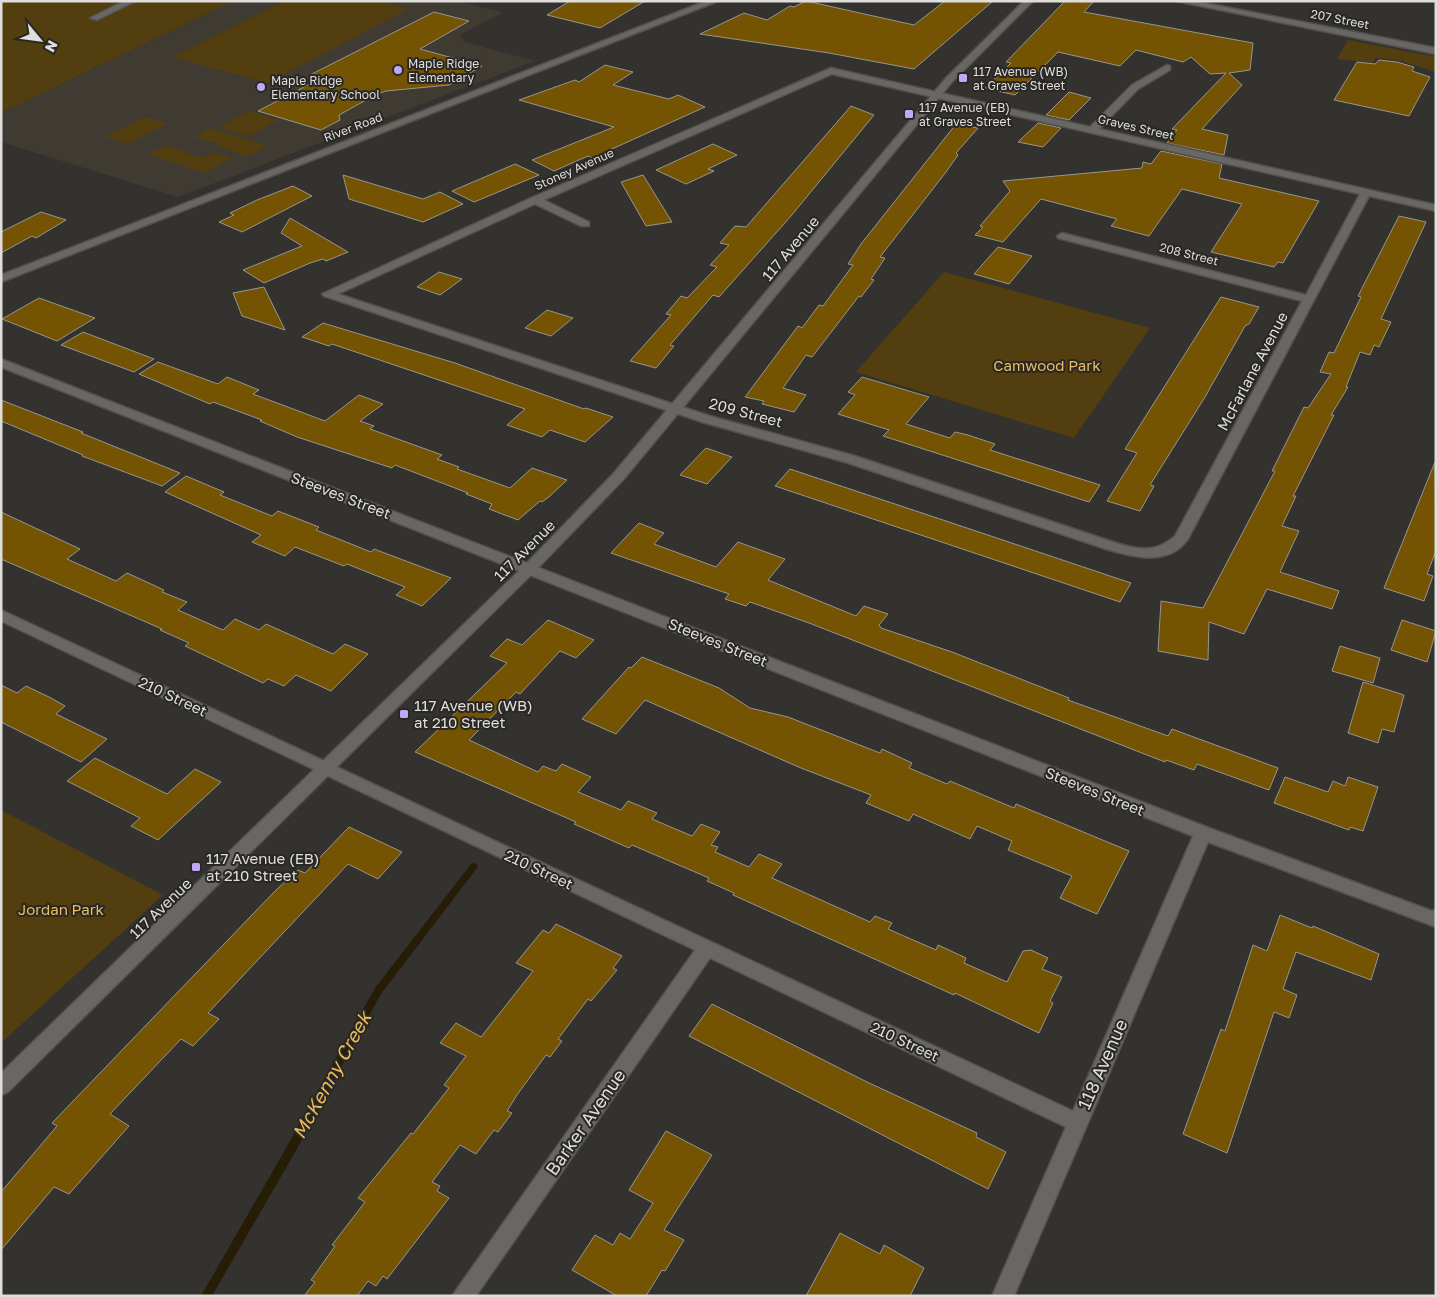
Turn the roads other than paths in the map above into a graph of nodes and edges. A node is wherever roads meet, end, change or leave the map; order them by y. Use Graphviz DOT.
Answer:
graph roads {
  1 [pos="132,1"];
  2 [pos="714,1"];
  3 [pos="1029,1"];
  4 [pos="1180,1"];
  5 [pos="94,18"];
  6 [pos="1436,51"];
  7 [pos="1167,68"];
  8 [pos="831,71"];
  9 [pos="939,95"];
  10 [pos="1092,130"];
  11 [pos="1366,192"];
  12 [pos="535,200"];
  13 [pos="1436,208"];
  14 [pos="585,224"];
  15 [pos="1062,236"];
  16 [pos="1,279"];
  17 [pos="328,294"];
  18 [pos="1308,299"];
  19 [pos="1,363"];
  20 [pos="676,409"];
  21 [pos="1156,554"];
  22 [pos="530,568"];
  23 [pos="1,615"];
  24 [pos="326,768"];
  25 [pos="1203,833"];
  26 [pos="1435,918"];
  27 [pos="707,948"];
  28 [pos="1,1086"];
  29 [pos="1077,1122"];
  30 [pos="463,1296"];
  31 [pos="1004,1296"];
  1 -- 5 [label="street"];
  2 -- 16 [label="street, River Road"];
  3 -- 9 [label="street, 117 Avenue"];
  4 -- 6 [label="street, 207 Street"];
  7 -- 10 [label="street"];
  8 -- 9 [label="street, Graves Street"];
  8 -- 12 [label="street, Stoney Avenue"];
  9 -- 10 [label="street, Graves Street"];
  9 -- 20 [label="street, 117 Avenue"];
  10 -- 11 [label="street, Graves Street"];
  11 -- 13 [label="street, Graves Street"];
  11 -- 18 [label="street, McFarlane Avenue"];
  12 -- 14 [label="street"];
  12 -- 17 [label="street, Stoney Avenue"];
  15 -- 18 [label="street, 208 Street"];
  17 -- 20 [label="street, 209 Street"];
  18 -- 21 [label="street, McFarlane Avenue"];
  19 -- 22 [label="street, Steeves Street"];
  20 -- 21 [label="street, 209 Street"];
  20 -- 22 [label="street, 117 Avenue"];
  22 -- 24 [label="street, 117 Avenue"];
  22 -- 25 [label="street, Steeves Street"];
  23 -- 24 [label="street, 210 Street"];
  24 -- 27 [label="street, 210 Street"];
  24 -- 28 [label="street, 117 Avenue"];
  25 -- 26 [label="street, Steeves Street"];
  25 -- 29 [label="street, 118 Avenue"];
  27 -- 29 [label="street, 210 Street"];
  27 -- 30 [label="street, Barker Avenue"];
  29 -- 31 [label="street, 118 Avenue"];
}
